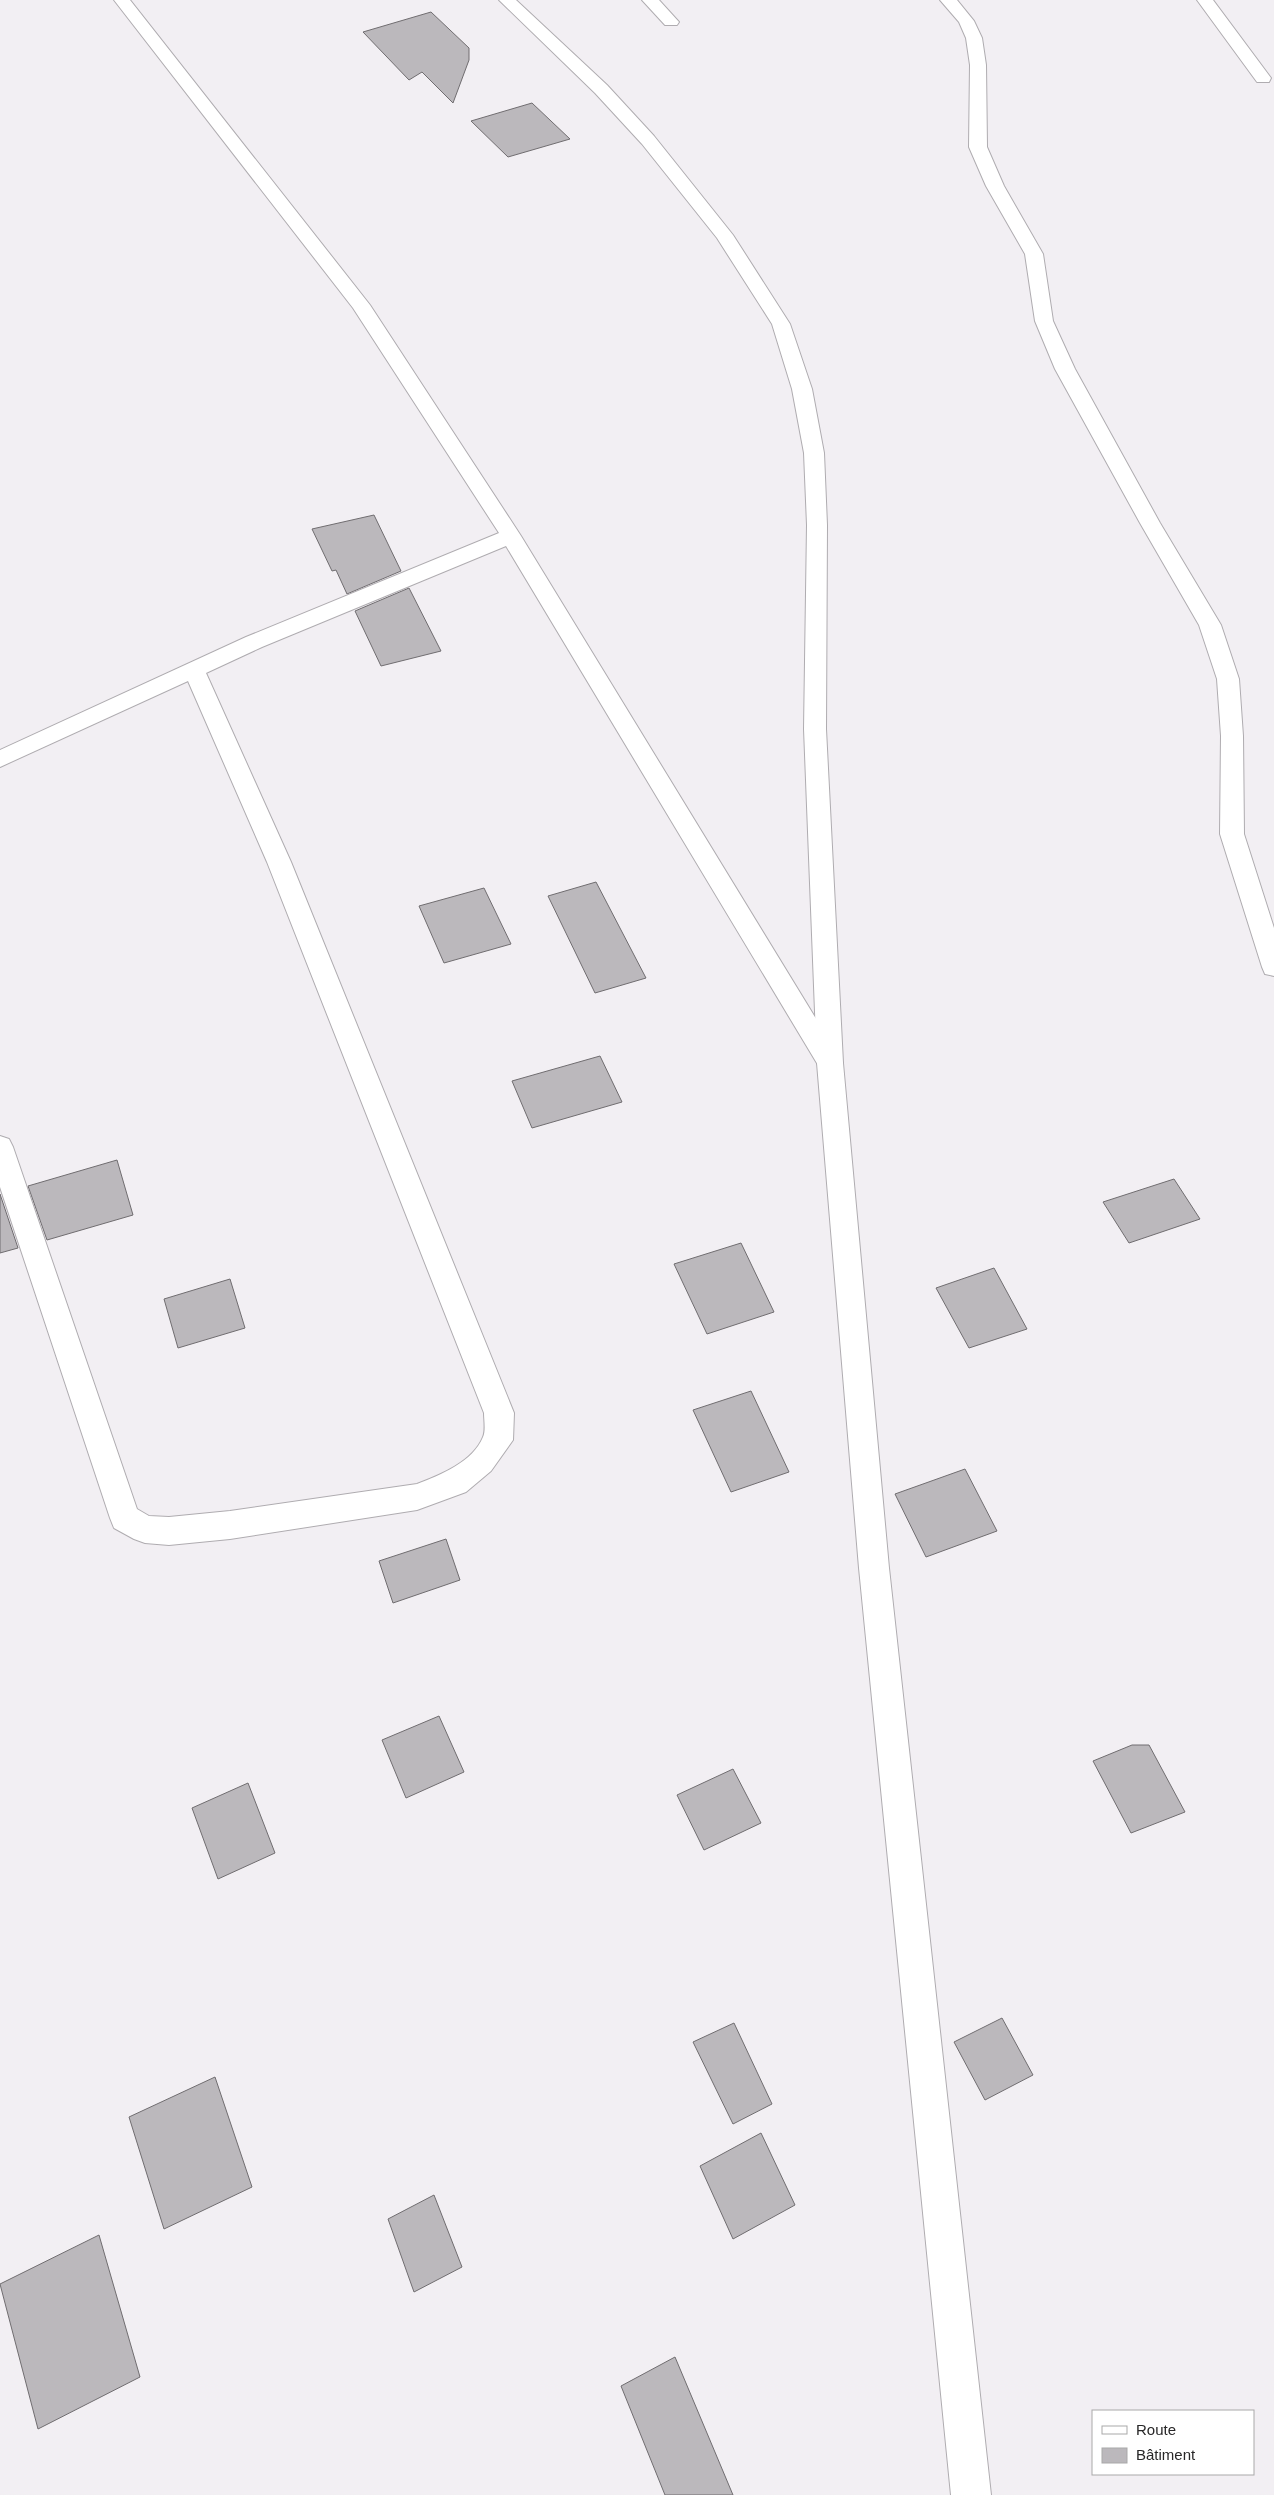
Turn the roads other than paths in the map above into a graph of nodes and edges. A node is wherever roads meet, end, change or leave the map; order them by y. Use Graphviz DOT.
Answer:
graph roads {
  1 [pos="122,0"];
  2 [pos="507,0"];
  3 [pos="650,0"];
  4 [pos="948,0"];
  5 [pos="1205,0"];
  6 [pos="672,22"];
  7 [pos="1262,78"];
  8 [pos="511,536"];
  9 [pos="194,671"];
  10 [pos="0,759"];
  11 [pos="1274,967"];
  12 [pos="830,1063"];
  13 [pos="0,1147"];
  14 [pos="970,2495"];
  1 -- 8 [label="street"];
  2 -- 12 [label="street"];
  3 -- 6 [label="street"];
  4 -- 11 [label="street"];
  5 -- 7 [label="street"];
  8 -- 9 [label="street"];
  8 -- 12 [label="street"];
  9 -- 10 [label="street"];
  9 -- 13 [label="street"];
  12 -- 14 [label="street"];
}
